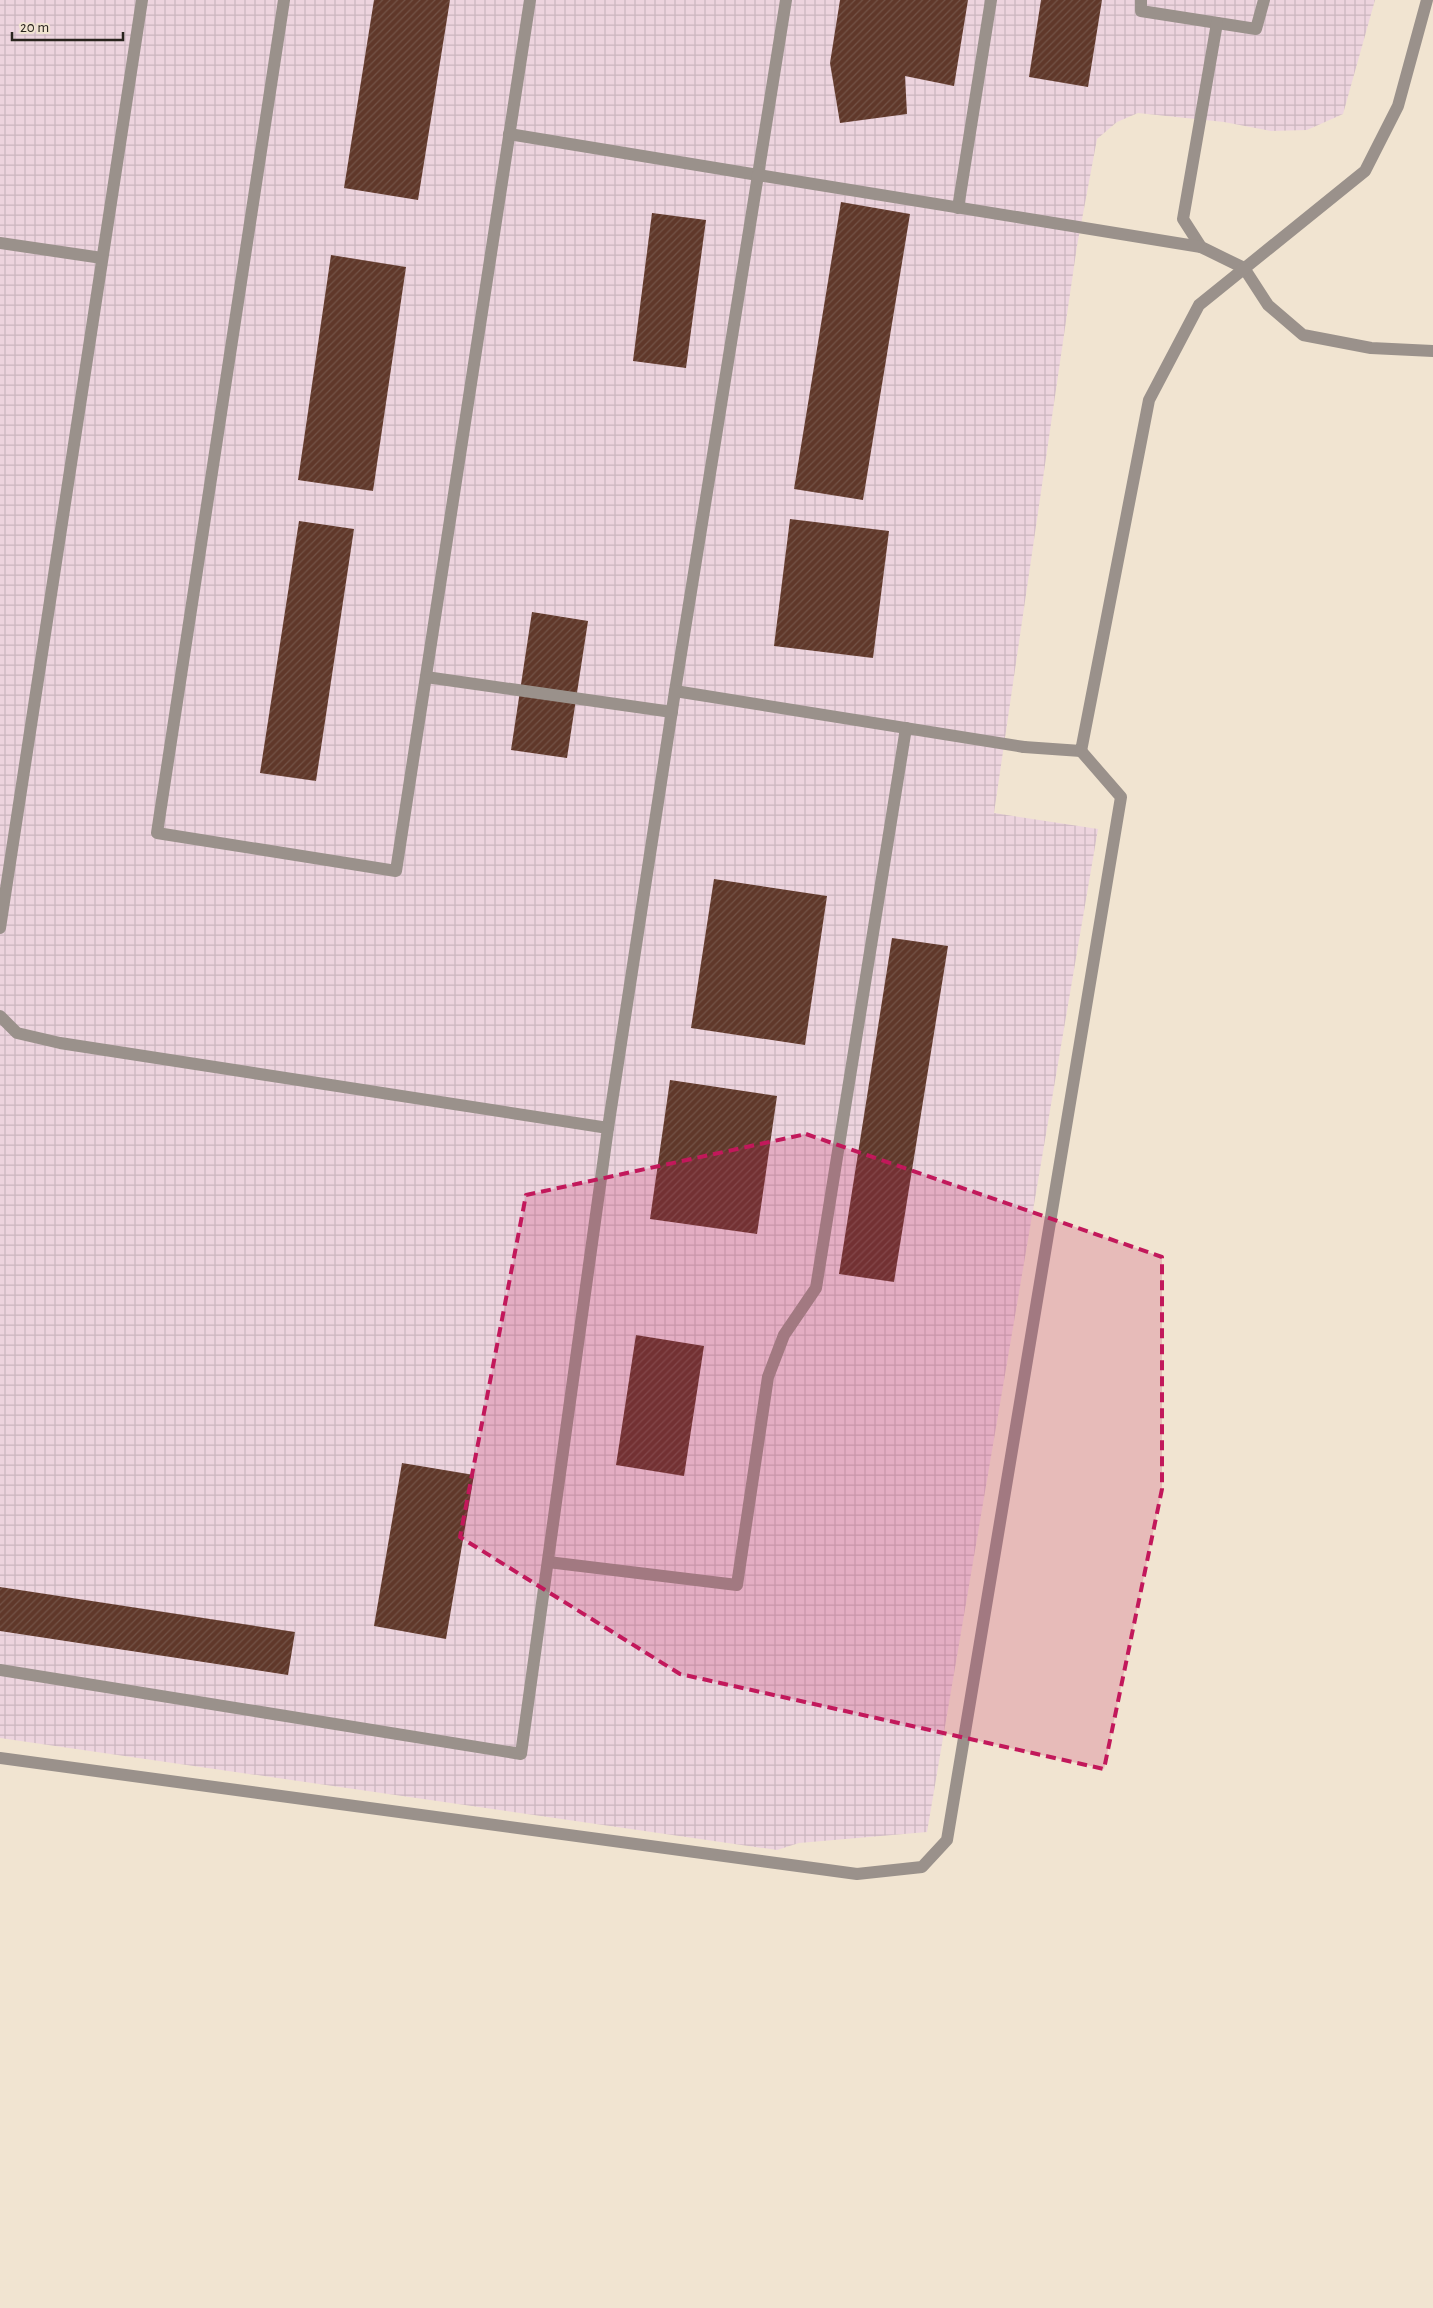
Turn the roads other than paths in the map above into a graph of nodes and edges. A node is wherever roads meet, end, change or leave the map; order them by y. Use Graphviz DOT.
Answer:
graph roads {
  1 [pos="142,0"];
  2 [pos="284,0"];
  3 [pos="530,0"];
  4 [pos="786,0"];
  5 [pos="991,0"];
  6 [pos="1141,0"];
  7 [pos="1264,0"];
  8 [pos="1427,0"];
  9 [pos="1217,23"];
  10 [pos="509,134"];
  11 [pos="758,175"];
  12 [pos="958,208"];
  13 [pos="0,243"];
  14 [pos="1201,247"];
  15 [pos="102,258"];
  16 [pos="1244,268"];
  17 [pos="1433,351"];
  18 [pos="426,677"];
  19 [pos="675,691"];
  20 [pos="672,712"];
  21 [pos="906,728"];
  22 [pos="1081,751"];
  23 [pos="0,928"];
  24 [pos="0,1016"];
  25 [pos="608,1128"];
  26 [pos="548,1562"];
  27 [pos="0,1670"];
  28 [pos="0,1758"];
  1 -- 15 [label="street"];
  2 -- 18 [label="street"];
  3 -- 10 [label="street"];
  4 -- 11 [label="street"];
  5 -- 12 [label="street"];
  6 -- 9 [label="street"];
  7 -- 9 [label="street"];
  8 -- 16 [label="street"];
  9 -- 14 [label="street"];
  10 -- 11 [label="street"];
  10 -- 18 [label="street"];
  11 -- 12 [label="street"];
  11 -- 19 [label="street"];
  12 -- 14 [label="street"];
  13 -- 15 [label="street"];
  14 -- 16 [label="street"];
  15 -- 23 [label="street"];
  16 -- 17 [label="street"];
  16 -- 22 [label="street"];
  18 -- 20 [label="street"];
  19 -- 20 [label="street"];
  19 -- 21 [label="street"];
  20 -- 25 [label="street"];
  21 -- 22 [label="street"];
  21 -- 26 [label="street"];
  22 -- 28 [label="street"];
  24 -- 25 [label="street"];
  25 -- 26 [label="street"];
  26 -- 27 [label="street"];
}
